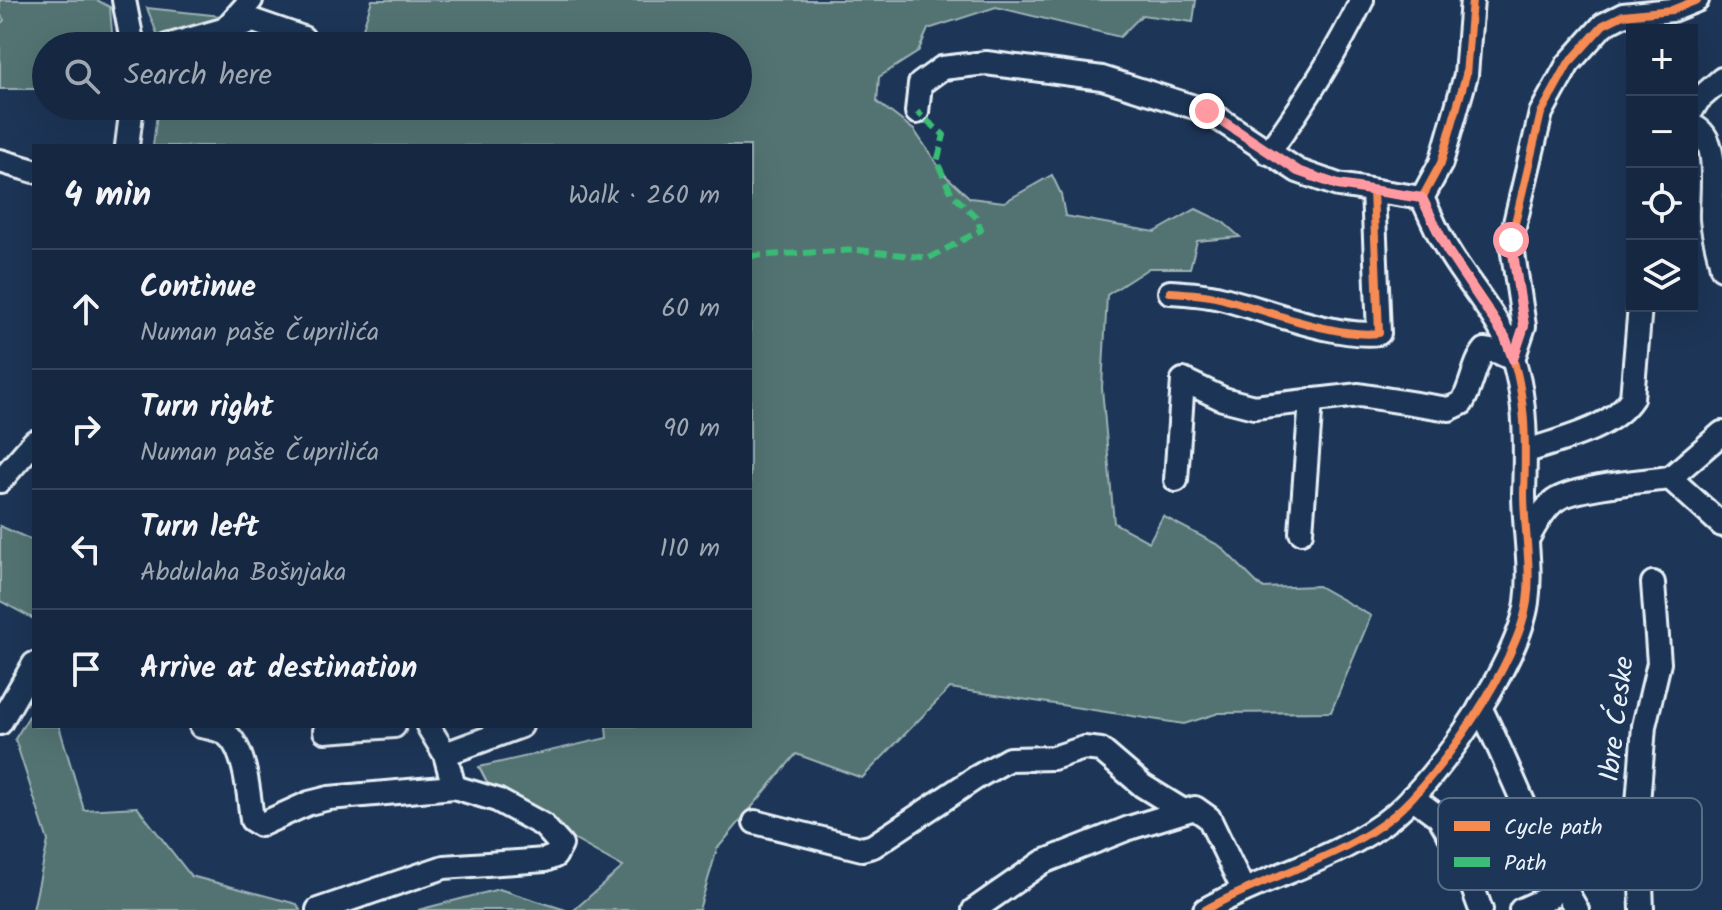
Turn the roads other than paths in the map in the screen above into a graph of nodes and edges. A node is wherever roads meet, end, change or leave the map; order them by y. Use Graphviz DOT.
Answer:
graph roads {
  1 [pos="251,0"];
  2 [pos="1362,0"];
  3 [pos="1472,0"];
  4 [pos="1697,0"];
  5 [pos="123,1"];
  6 [pos="226,28"];
  7 [pos="130,32"];
  8 [pos="213,32"];
  9 [pos="286,32"];
  10 [pos="1722,79"];
  11 [pos="1698,100"];
  12 [pos="917,112"];
  13 [pos="130,120"];
  14 [pos="1698,130"];
  15 [pos="127,144"];
  16 [pos="1268,153"];
  17 [pos="0,161"];
  18 [pos="32,170"];
  19 [pos="1373,191"];
  20 [pos="1422,198"];
  21 [pos="1722,268"];
  22 [pos="1170,292"];
  23 [pos="1639,312"];
  24 [pos="1513,359"];
  25 [pos="1311,400"];
  26 [pos="1722,433"];
  27 [pos="32,444"];
  28 [pos="1525,452"];
  29 [pos="1670,478"];
  30 [pos="1176,480"];
  31 [pos="0,481"];
  32 [pos="1722,525"];
  33 [pos="1301,532"];
  34 [pos="1527,540"];
  35 [pos="1653,583"];
  36 [pos="32,667"];
  37 [pos="1480,707"];
  38 [pos="0,723"];
  39 [pos="207,728"];
  40 [pos="366,728"];
  41 [pos="429,728"];
  42 [pos="516,728"];
  43 [pos="325,731"];
  44 [pos="445,754"];
  45 [pos="454,787"];
  46 [pos="1412,797"];
  47 [pos="1521,798"];
  48 [pos="1638,798"];
  49 [pos="1182,810"];
  50 [pos="1438,816"];
  51 [pos="755,822"];
  52 [pos="1243,889"];
  53 [pos="1474,890"];
  54 [pos="1566,890"];
  55 [pos="1641,890"];
  56 [pos="1550,897"];
  57 [pos="318,910"];
  58 [pos="974,910"];
  59 [pos="1205,910"];
  60 [pos="1481,910"];
  61 [pos="1521,910"];
  62 [pos="1577,910"];
  63 [pos="1642,910"];
  1 -- 6 [label="street"];
  2 -- 16 [label="street"];
  3 -- 20 [label="street"];
  4 -- 24 [label="street"];
  5 -- 7 [label="street"];
  6 -- 8 [label="street"];
  6 -- 9 [label="street"];
  10 -- 11 [label="street"];
  12 -- 16 [label="street"];
  13 -- 15 [label="street"];
  14 -- 21 [label="street"];
  16 -- 19 [label="street"];
  17 -- 18 [label="street"];
  19 -- 20 [label="street"];
  19 -- 22 [label="street"];
  20 -- 24 [label="street"];
  23 -- 28 [label="street"];
  24 -- 25 [label="street"];
  24 -- 28 [label="street"];
  25 -- 30 [label="street"];
  25 -- 33 [label="street"];
  26 -- 29 [label="street"];
  27 -- 31 [label="street"];
  28 -- 34 [label="street"];
  29 -- 32 [label="street"];
  29 -- 34 [label="street"];
  34 -- 37 [label="street"];
  35 -- 48 [label="street, Ibre Ćeske"];
  36 -- 38 [label="street"];
  37 -- 46 [label="street"];
  37 -- 47 [label="street"];
  39 -- 45 [label="street"];
  40 -- 43 [label="street"];
  41 -- 44 [label="street"];
  42 -- 44 [label="street"];
  44 -- 45 [label="street"];
  45 -- 57 [label="street"];
  46 -- 50 [label="street"];
  46 -- 52 [label="street"];
  49 -- 51 [label="street"];
  49 -- 52 [label="street"];
  49 -- 58 [label="street"];
  52 -- 59 [label="street"];
  53 -- 60 [label="street"];
  54 -- 62 [label="street"];
  55 -- 63 [label="street, Ibre Ćeske"];
  56 -- 61 [label="street"];
}
